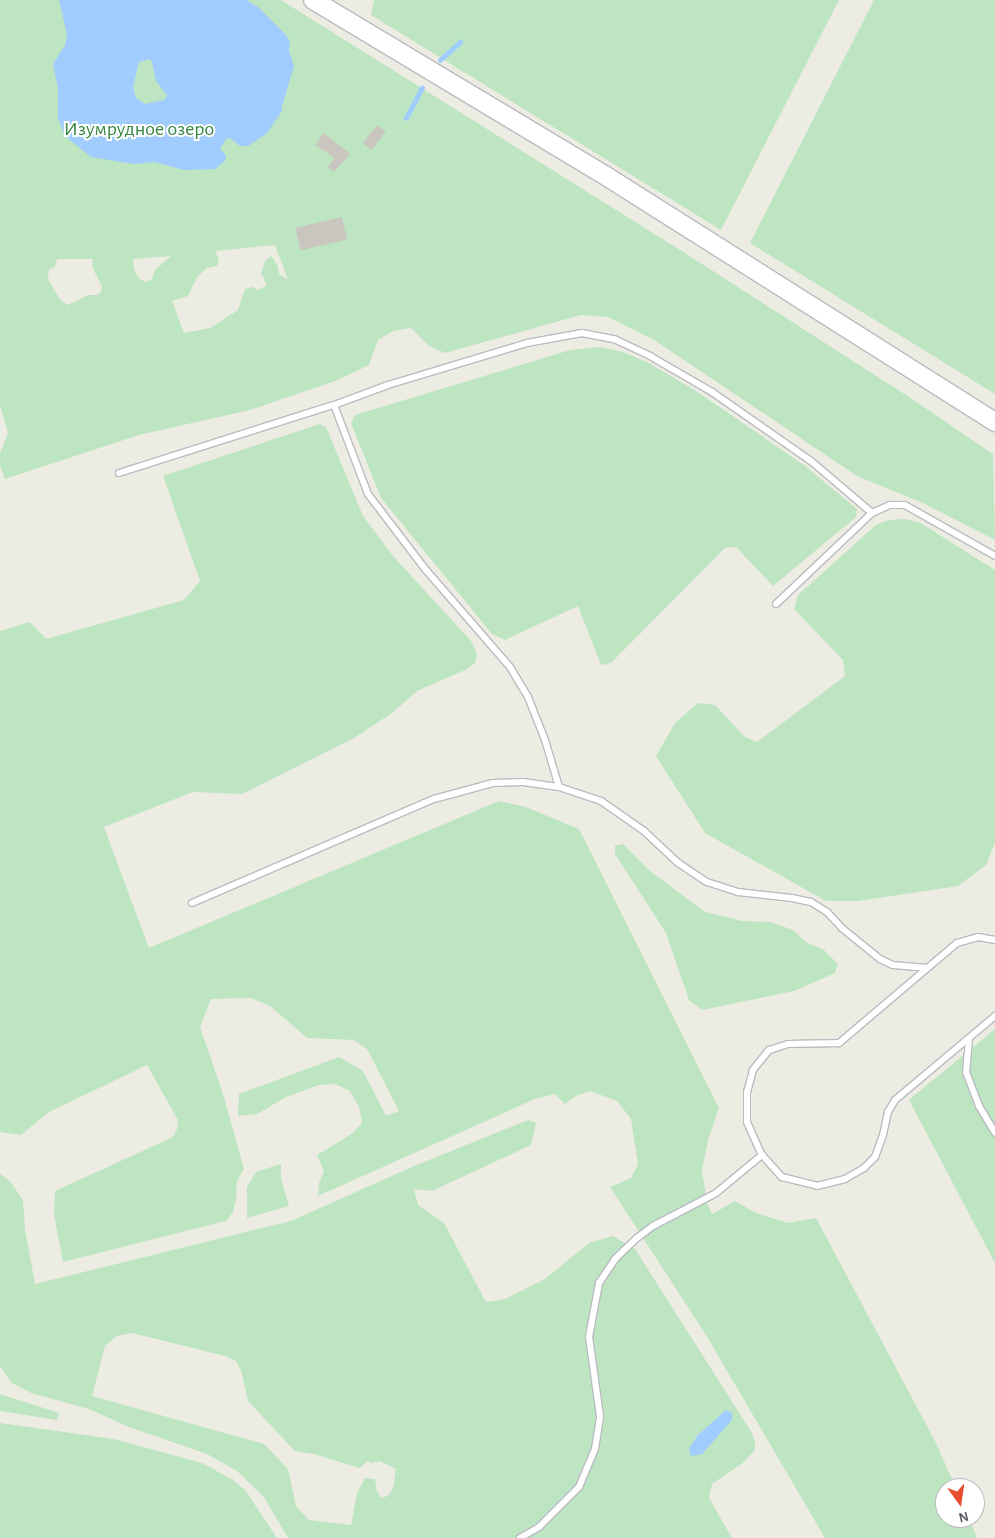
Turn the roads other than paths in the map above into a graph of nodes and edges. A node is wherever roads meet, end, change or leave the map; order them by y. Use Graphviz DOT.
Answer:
graph roads {
  1 [pos="313,0"];
  2 [pos="334,405"];
  3 [pos="995,422"];
  4 [pos="119,473"];
  5 [pos="872,513"];
  6 [pos="995,556"];
  7 [pos="776,604"];
  8 [pos="560,787"];
  9 [pos="192,903"];
  10 [pos="995,940"];
  11 [pos="925,968"];
  12 [pos="995,1016"];
  13 [pos="969,1039"];
  14 [pos="995,1133"];
  15 [pos="762,1155"];
  16 [pos="520,1538"];
  1 -- 3 [label="main road"];
  2 -- 4 [label="lane"];
  2 -- 5 [label="lane"];
  2 -- 8 [label="lane"];
  5 -- 6 [label="lane"];
  5 -- 7 [label="lane"];
  8 -- 9 [label="lane"];
  8 -- 11 [label="lane"];
  10 -- 11 [label="lane"];
  11 -- 15 [label="lane"];
  12 -- 13 [label="lane"];
  13 -- 14 [label="lane"];
  13 -- 15 [label="lane"];
  15 -- 16 [label="lane"];
}
